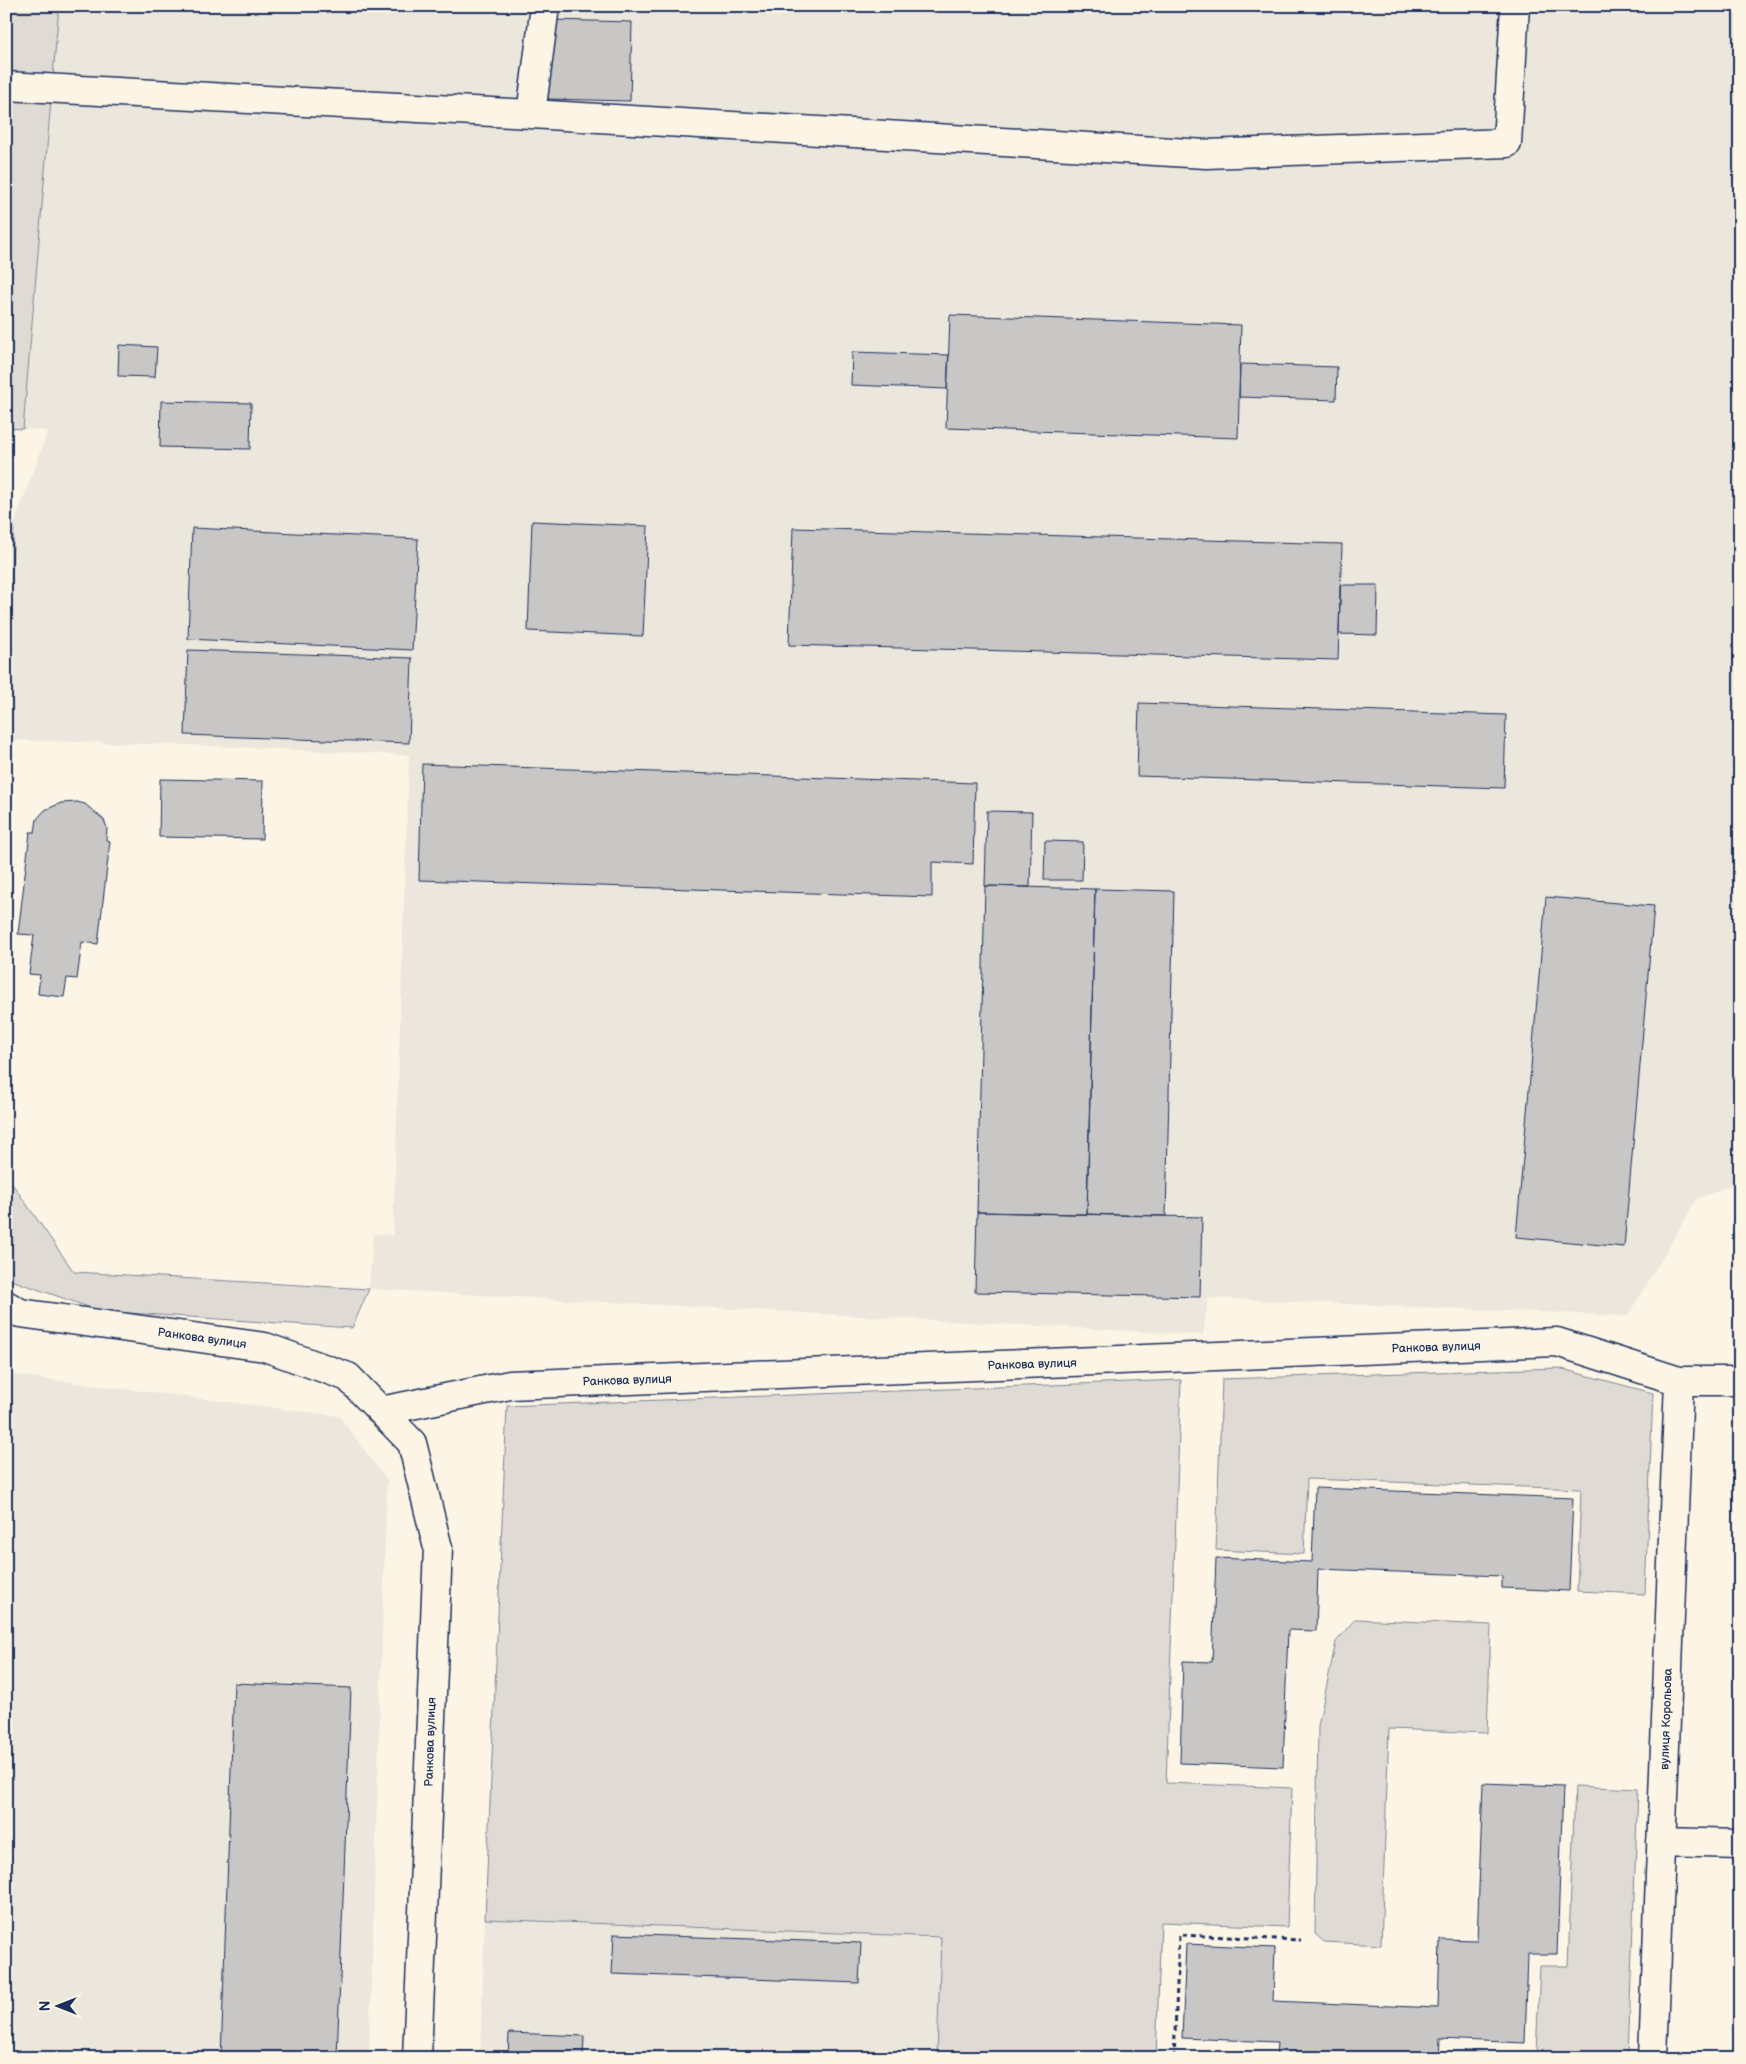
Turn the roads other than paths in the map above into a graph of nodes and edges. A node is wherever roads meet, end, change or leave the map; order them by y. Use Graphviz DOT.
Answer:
graph roads {
  1 [pos="545,6"];
  2 [pos="1515,6"];
  3 [pos="6,86"];
  4 [pos="531,114"];
  5 [pos="6,1305"];
  6 [pos="1679,1381"];
  7 [pos="1740,1381"];
  8 [pos="382,1411"];
  9 [pos="1661,1842"];
  10 [pos="1740,1844"];
  11 [pos="417,2058"];
  12 [pos="1653,2058"];
  1 -- 4 [label="street"];
  2 -- 4 [label="street"];
  3 -- 4 [label="street"];
  5 -- 8 [label="street, Ранкова вулиця"];
  6 -- 7 [label="street, Ранкова вулиця"];
  6 -- 8 [label="street, Ранкова вулиця"];
  6 -- 9 [label="street, вулиця Корольова"];
  8 -- 11 [label="street, Ранкова вулиця"];
  9 -- 10 [label="street"];
  9 -- 12 [label="street, вулиця Корольова"];
}
